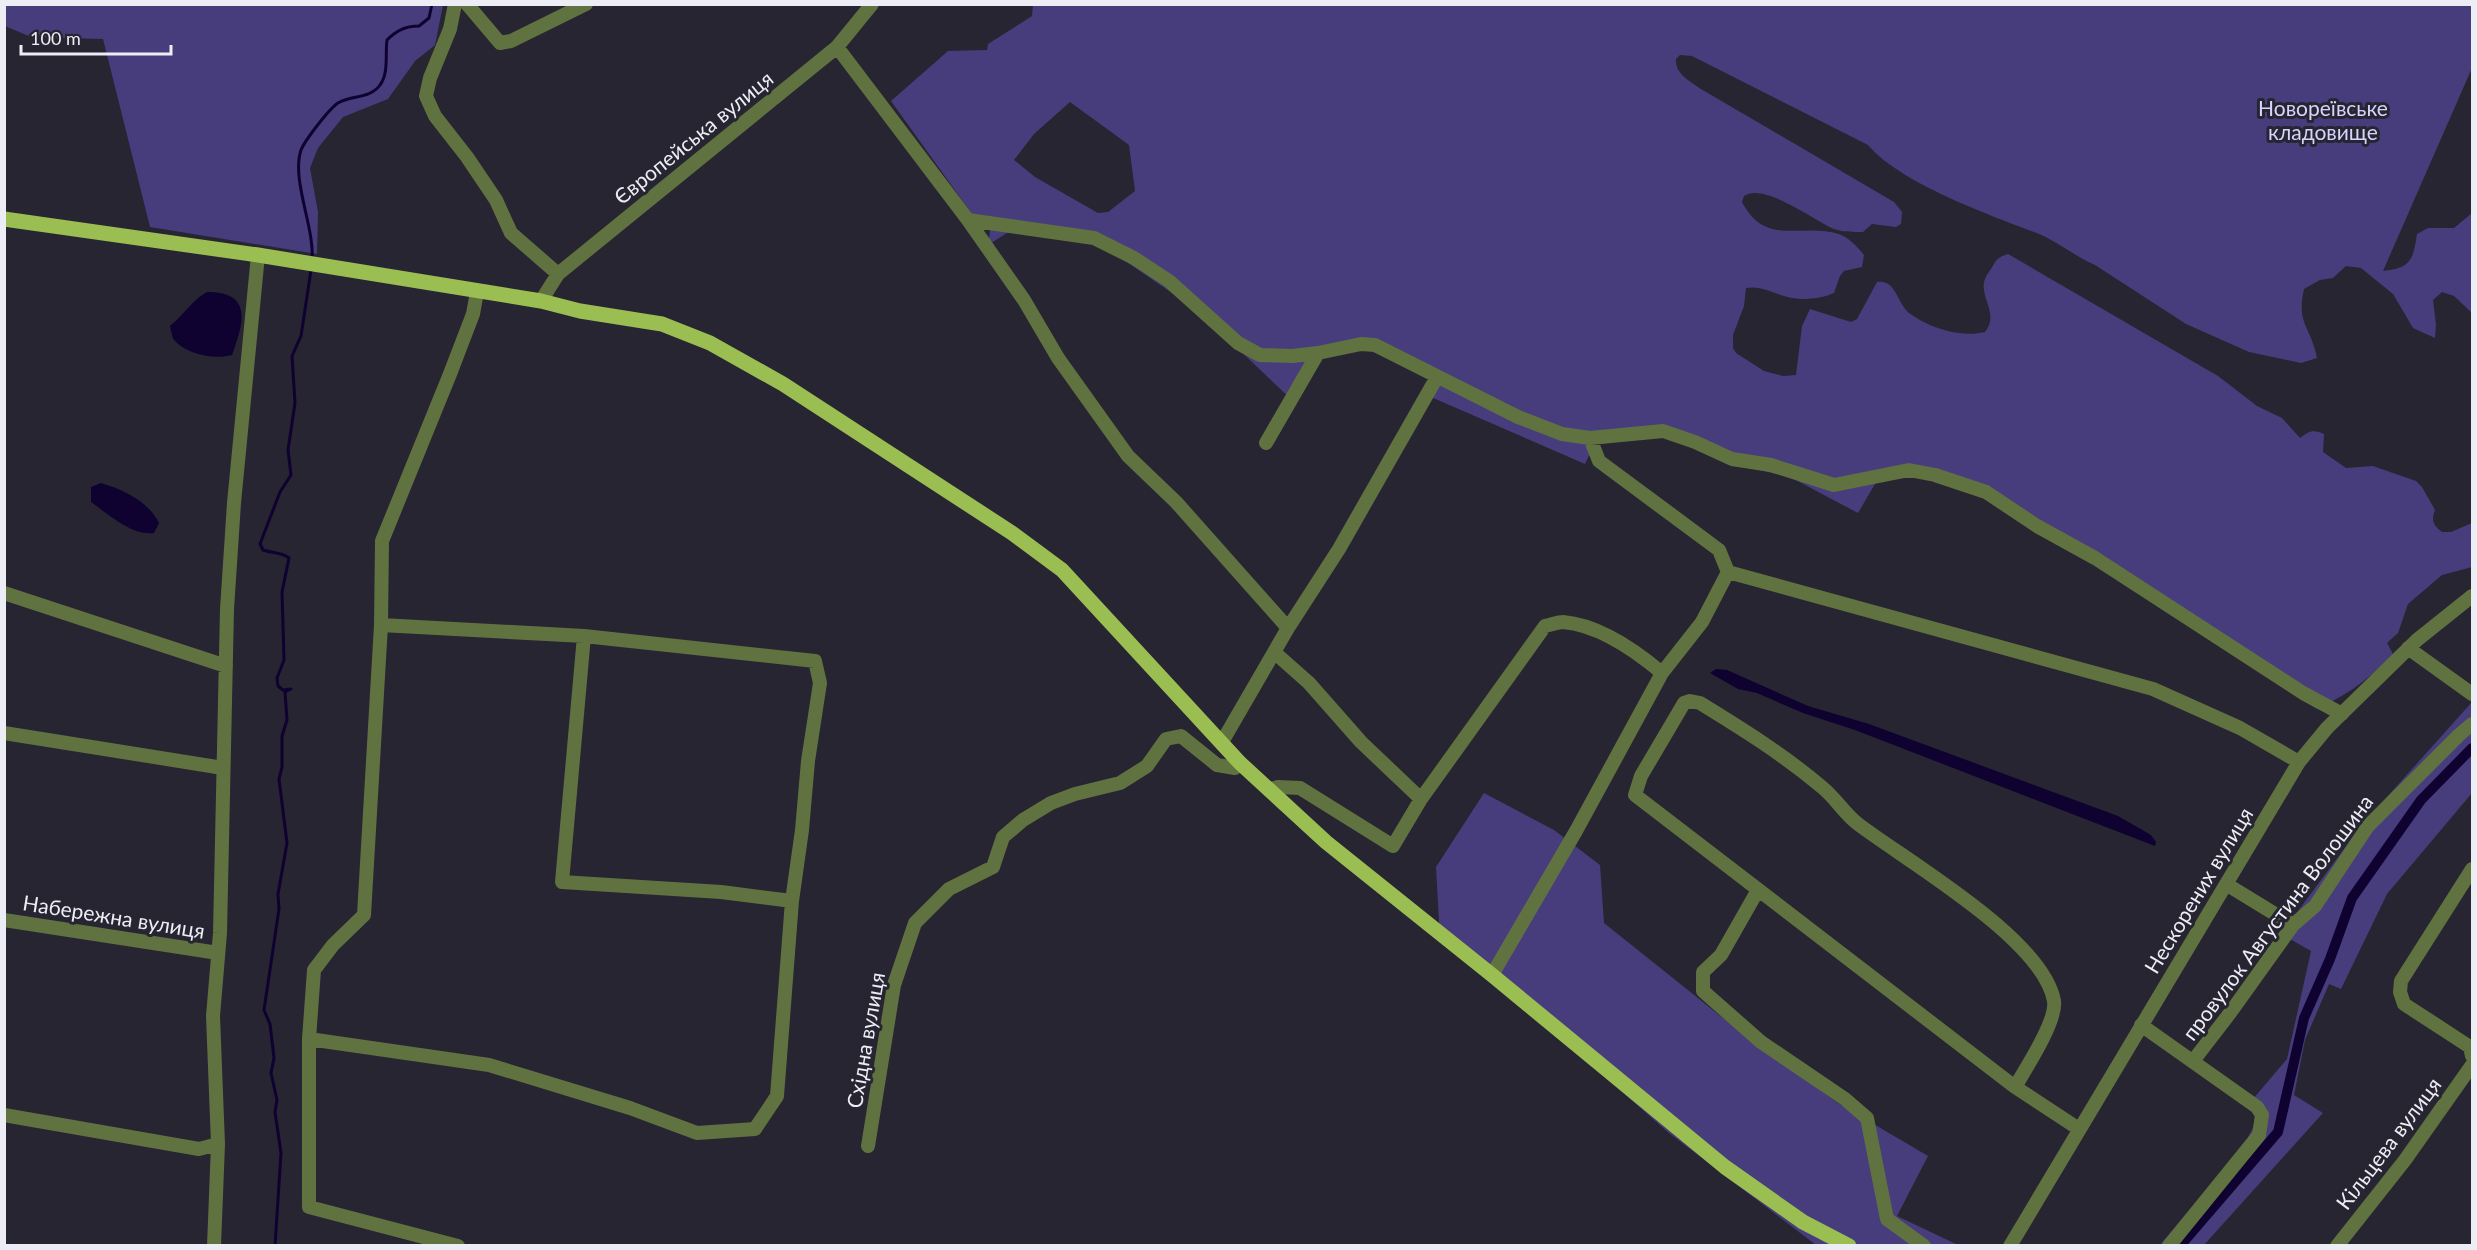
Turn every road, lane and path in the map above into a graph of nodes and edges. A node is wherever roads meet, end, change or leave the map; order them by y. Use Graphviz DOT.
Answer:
graph roads {
  1 [pos="586,4"];
  2 [pos="872,4"];
  3 [pos="461,5"];
  4 [pos="837,47"];
  5 [pos="4,219"];
  6 [pos="968,220"];
  7 [pos="258,255"];
  8 [pos="558,274"];
  9 [pos="477,292"];
  10 [pos="541,302"];
  11 [pos="1318,353"];
  12 [pos="1437,377"];
  13 [pos="1590,438"];
  14 [pos="1266,443"];
  15 [pos="1728,572"];
  16 [pos="4,593"];
  17 [pos="2472,596"];
  18 [pos="381,625"];
  19 [pos="1288,628"];
  20 [pos="584,636"];
  21 [pos="2408,648"];
  22 [pos="1274,652"];
  23 [pos="226,666"];
  24 [pos="1662,673"];
  25 [pos="2472,694"];
  26 [pos="2342,714"];
  27 [pos="2472,724"];
  28 [pos="4,733"];
  29 [pos="1222,742"];
  30 [pos="2300,762"];
  31 [pos="1240,763"];
  32 [pos="223,768"];
  33 [pos="1269,790"];
  34 [pos="1421,799"];
  35 [pos="2472,869"];
  36 [pos="2226,884"];
  37 [pos="1758,890"];
  38 [pos="792,901"];
  39 [pos="4,920"];
  40 [pos="2293,925"];
  41 [pos="218,953"];
  42 [pos="1492,975"];
  43 [pos="2141,1025"];
  44 [pos="309,1039"];
  45 [pos="2472,1056"];
  46 [pos="2193,1061"];
  47 [pos="2472,1065"];
  48 [pos="2015,1087"];
  49 [pos="4,1115"];
  50 [pos="2079,1129"];
  51 [pos="218,1144"];
  52 [pos="868,1146"];
  53 [pos="214,1245"];
  54 [pos="458,1245"];
  55 [pos="1849,1245"];
  56 [pos="1924,1245"];
  57 [pos="2010,1245"];
  58 [pos="2169,1245"];
  59 [pos="2337,1245"];
  1 -- 3 [label="street"];
  2 -- 4 [label="street, Європейська вулиця"];
  3 -- 8 [label="street"];
  4 -- 6 [label="street"];
  4 -- 8 [label="street, Європейська вулиця"];
  5 -- 7 [label="main road"];
  6 -- 11 [label="street"];
  6 -- 19 [label="street"];
  7 -- 9 [label="main road"];
  7 -- 23 [label="street"];
  8 -- 10 [label="street, Європейська вулиця"];
  9 -- 10 [label="main road"];
  9 -- 18 [label="street"];
  10 -- 29 [label="main road"];
  11 -- 12 [label="street"];
  11 -- 14 [label="street"];
  12 -- 13 [label="street"];
  12 -- 19 [label="street"];
  13 -- 15 [label="street"];
  13 -- 26 [label="street"];
  15 -- 24 [label="street"];
  15 -- 30 [label="street"];
  16 -- 23 [label="street"];
  17 -- 21 [label="street, Нескорених вулиця"];
  18 -- 20 [label="street"];
  18 -- 44 [label="street"];
  19 -- 22 [label="street"];
  20 -- 38 [label="street"];
  20 -- 38 [label="street"];
  21 -- 25 [label="street"];
  21 -- 26 [label="street, Нескорених вулиця"];
  22 -- 29 [label="street"];
  22 -- 34 [label="street"];
  23 -- 32 [label="street"];
  24 -- 34 [label="street"];
  24 -- 42 [label="street"];
  26 -- 30 [label="street, Нескорених вулиця"];
  27 -- 40 [label="street, провулок Августина Волошина"];
  28 -- 32 [label="street"];
  29 -- 31 [label="main road"];
  30 -- 36 [label="street, Нескорених вулиця"];
  31 -- 33 [label="main road"];
  31 -- 52 [label="street, Східна вулиця"];
  32 -- 41 [label="street"];
  33 -- 34 [label="street"];
  33 -- 42 [label="main road"];
  35 -- 45 [label="street"];
  36 -- 40 [label="street"];
  36 -- 43 [label="street, Нескорених вулиця"];
  37 -- 48 [label="street"];
  37 -- 48 [label="street"];
  37 -- 56 [label="street"];
  38 -- 44 [label="street"];
  39 -- 41 [label="street, Набережна вулиця"];
  40 -- 46 [label="street, провулок Августина Волошина"];
  41 -- 51 [label="street"];
  42 -- 55 [label="main road"];
  43 -- 46 [label="street"];
  43 -- 50 [label="street, Нескорених вулиця"];
  44 -- 54 [label="street"];
  46 -- 58 [label="street"];
  47 -- 59 [label="street, Кільцева вулиця"];
  48 -- 50 [label="street"];
  49 -- 51 [label="street"];
  50 -- 57 [label="street, Нескорених вулиця"];
  51 -- 53 [label="street"];
}
